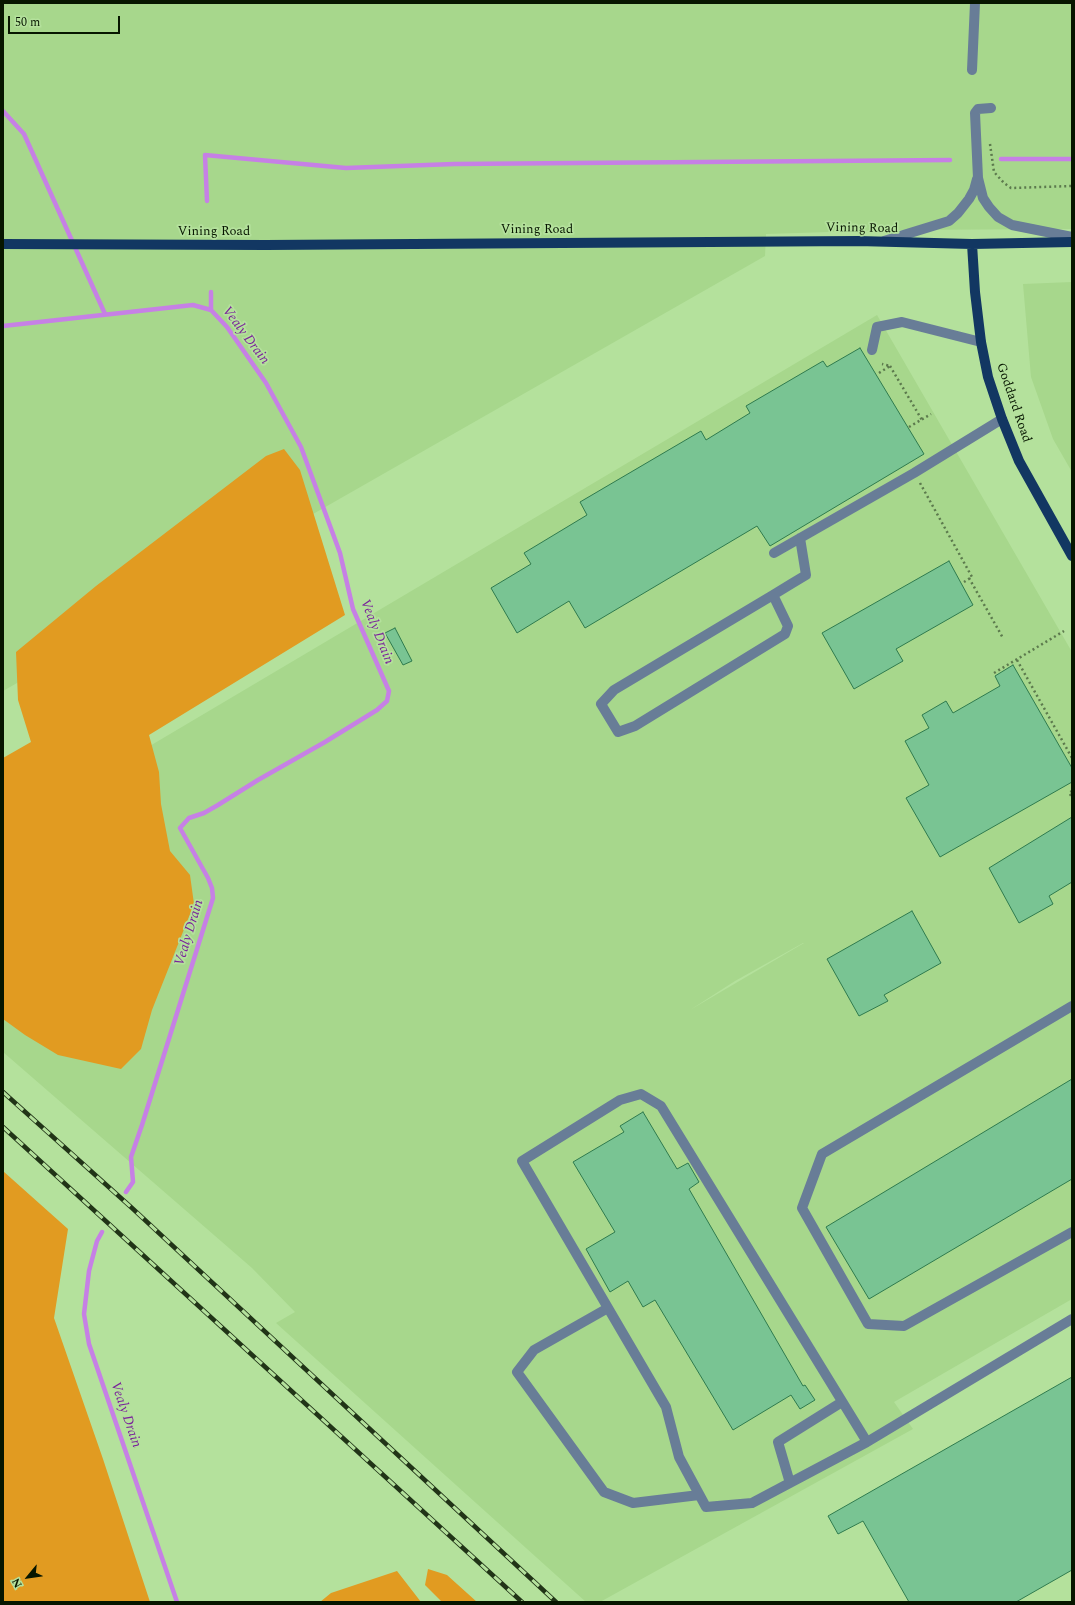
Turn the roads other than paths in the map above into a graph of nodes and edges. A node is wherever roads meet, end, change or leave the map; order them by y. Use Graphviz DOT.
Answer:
graph roads {
  1 [pos="975,3"];
  2 [pos="972,70"];
  3 [pos="991,108"];
  4 [pos="978,178"];
  5 [pos="1072,237"];
  6 [pos="880,242"];
  7 [pos="1072,242"];
  8 [pos="3,244"];
  9 [pos="972,244"];
  10 [pos="981,342"];
  11 [pos="872,350"];
  12 [pos="1002,419"];
  13 [pos="800,538"];
  14 [pos="774,553"];
  15 [pos="1072,556"];
  16 [pos="773,595"];
  17 [pos="1072,1006"];
  18 [pos="1072,1232"];
  19 [pos="608,1308"];
  20 [pos="1072,1319"];
  21 [pos="842,1402"];
  22 [pos="867,1442"];
  23 [pos="790,1483"];
  24 [pos="699,1495"];
  1 -- 2 [label="street"];
  3 -- 4 [label="street"];
  4 -- 5 [label="street"];
  4 -- 6 [label="street"];
  6 -- 8 [label="main road, Vining Road"];
  6 -- 9 [label="main road, Vining Road"];
  7 -- 9 [label="main road, Vining Road"];
  9 -- 10 [label="main road, Goddard Road"];
  10 -- 11 [label="street"];
  10 -- 12 [label="main road, Goddard Road"];
  12 -- 13 [label="street"];
  12 -- 15 [label="main road, Goddard Road"];
  13 -- 14 [label="street"];
  13 -- 16 [label="street"];
  16 -- 16 [label="street"];
  17 -- 18 [label="street"];
  19 -- 21 [label="street"];
  19 -- 24 [label="street"];
  19 -- 24 [label="street"];
  20 -- 22 [label="street"];
  21 -- 22 [label="street"];
  21 -- 23 [label="street"];
  22 -- 23 [label="street"];
  23 -- 24 [label="street"];
}
